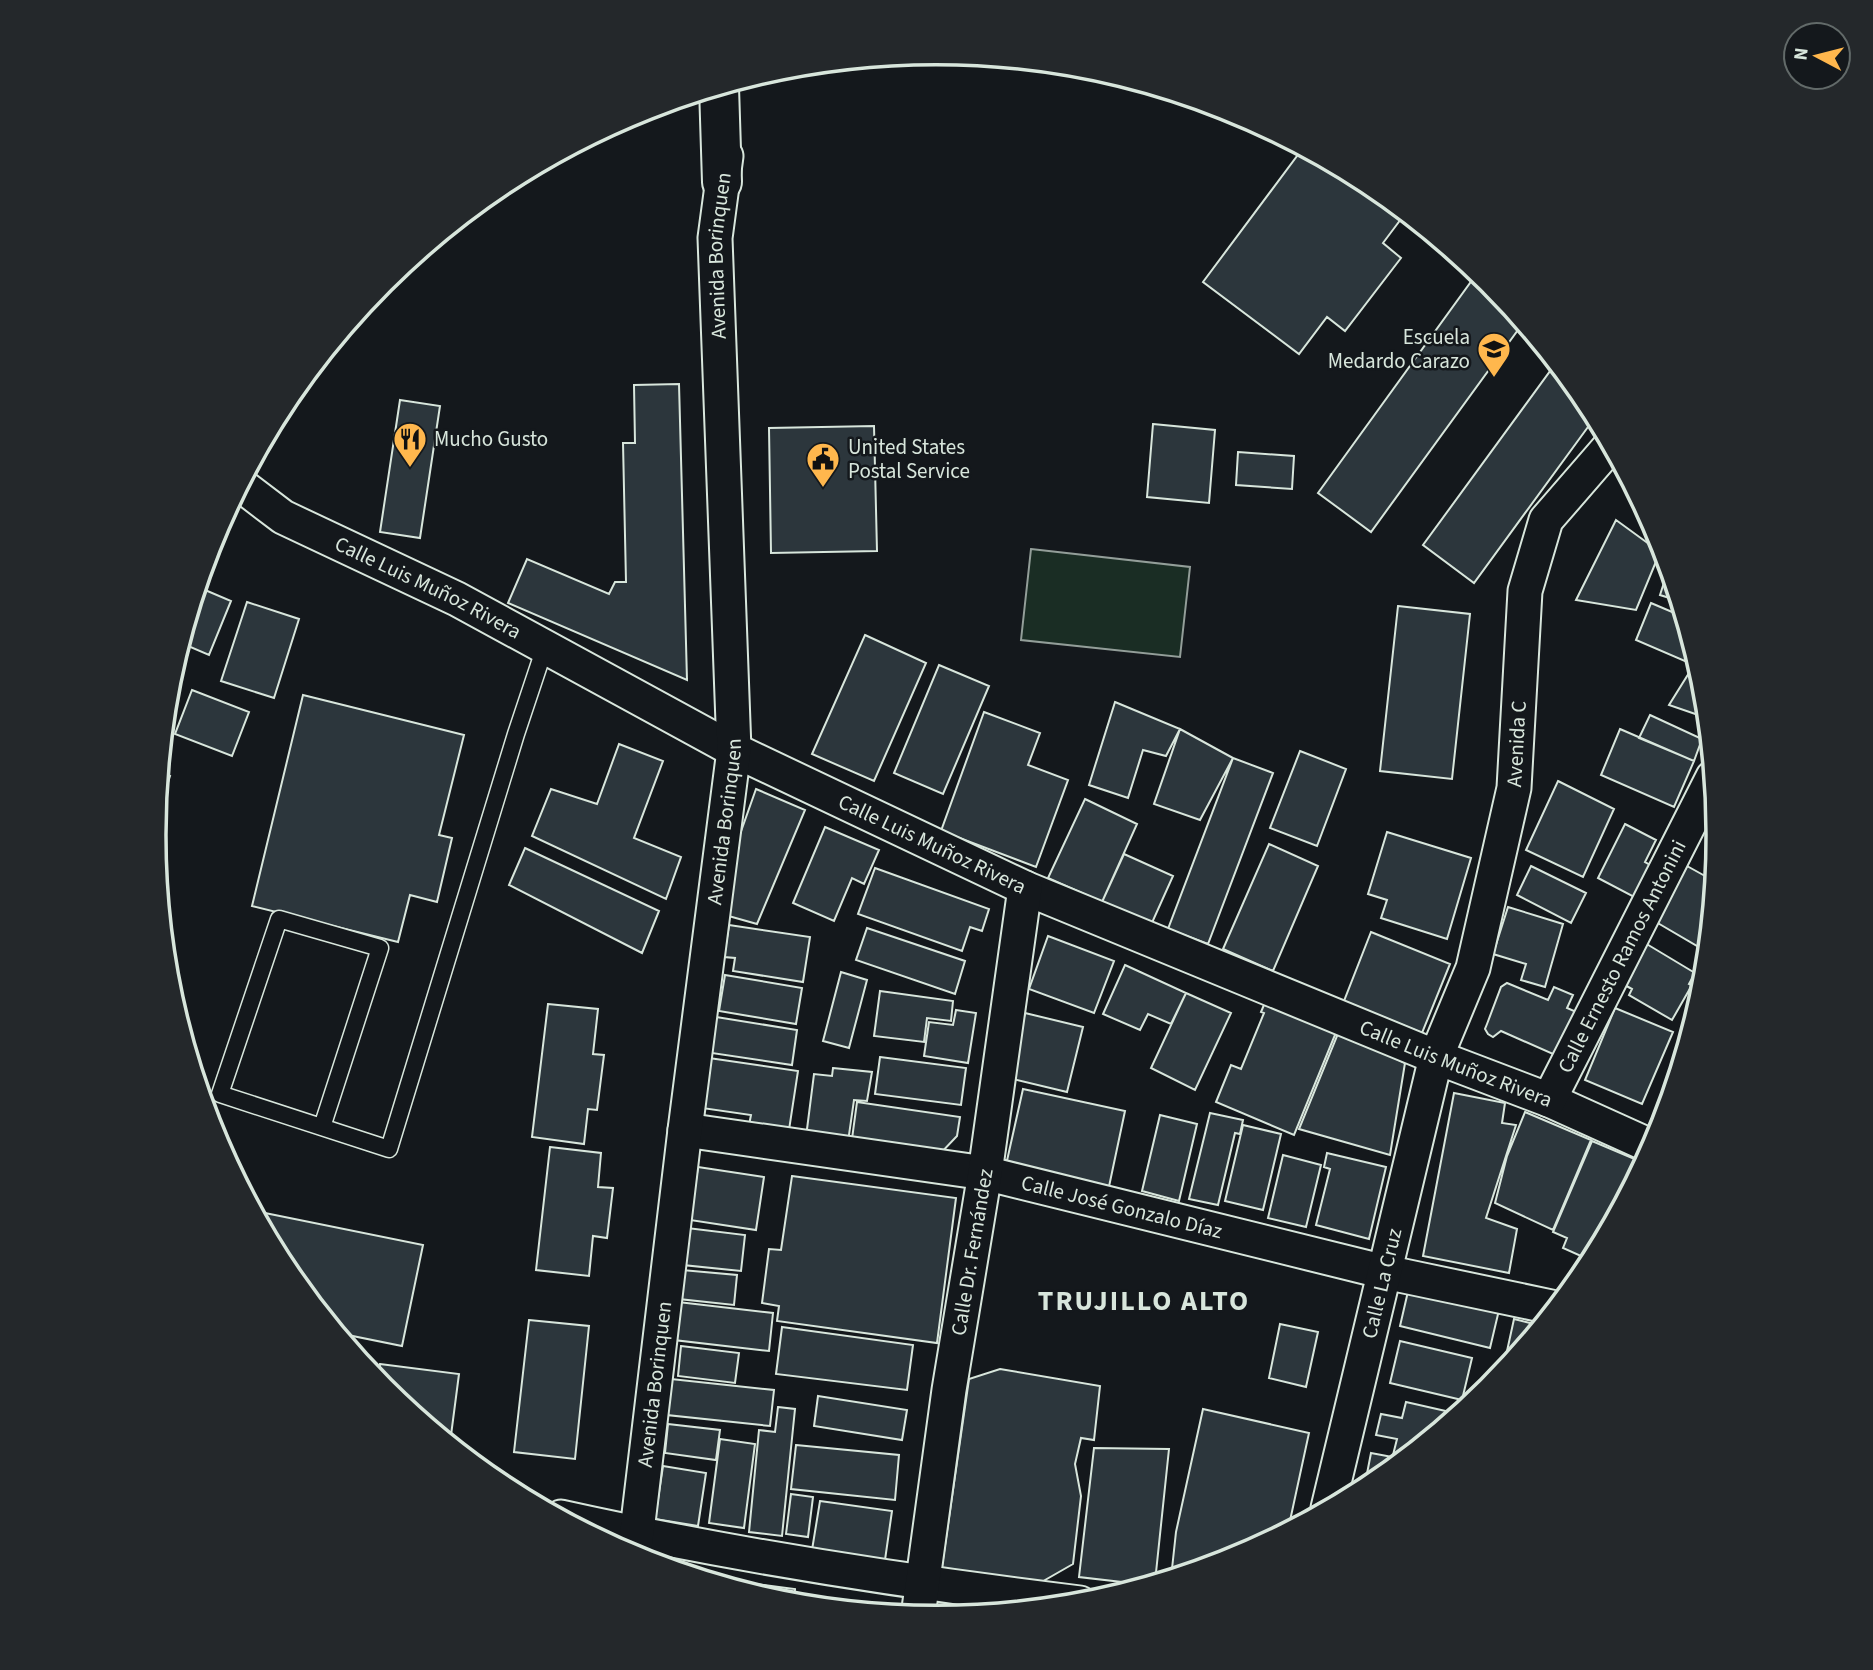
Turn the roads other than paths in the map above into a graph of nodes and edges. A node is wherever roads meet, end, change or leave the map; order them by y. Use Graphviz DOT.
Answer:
graph roads {
  1 [pos="731,93"];
  2 [pos="722,182"];
  3 [pos="1605,452"];
  4 [pos="248,490"];
  5 [pos="545,647"];
  6 [pos="734,750"];
  7 [pos="1705,791"];
  8 [pos="1025,888"];
  9 [pos="1436,1057"];
  10 [pos="1549,1100"];
  11 [pos="322,1127"];
  12 [pos="685,1130"];
  13 [pos="1642,1142"];
  14 [pos="985,1173"];
  15 [pos="1385,1272"];
  16 [pos="1546,1306"];
  17 [pos="1331,1496"];
  18 [pos="635,1544"];
  19 [pos="640,1546"];
  20 [pos="920,1600"];
  21 [pos="1010,1602"];
  1 -- 2 [label="main road"];
  2 -- 6 [label="street, Avenida Borinquen"];
  3 -- 9 [label="street, Avenida C"];
  4 -- 5 [label="street, Calle Luis Muñoz Rivera"];
  5 -- 6 [label="street, Calle Luis Muñoz Rivera"];
  5 -- 11 [label="lane"];
  6 -- 8 [label="street, Calle Luis Muñoz Rivera"];
  6 -- 12 [label="street, Avenida Borinquen"];
  7 -- 10 [label="street, Calle Ernesto Ramos Antonini"];
  8 -- 9 [label="street, Calle Luis Muñoz Rivera"];
  8 -- 14 [label="street, Calle Dr. Fernández"];
  9 -- 10 [label="street, Calle Luis Muñoz Rivera"];
  9 -- 15 [label="street, Calle La Cruz"];
  10 -- 13 [label="street, Calle Luis Muñoz Rivera"];
  11 -- 11 [label="lane"];
  12 -- 14 [label="street, Calle José Gonzalo Díaz"];
  12 -- 18 [label="street, Avenida Borinquen"];
  14 -- 15 [label="street, Calle José Gonzalo Díaz"];
  14 -- 20 [label="street, Calle Dr. Fernández"];
  15 -- 16 [label="street, Calle José Gonzalo Díaz"];
  15 -- 17 [label="street, Calle La Cruz"];
  19 -- 20 [label="street"];
  20 -- 21 [label="street"];
}
